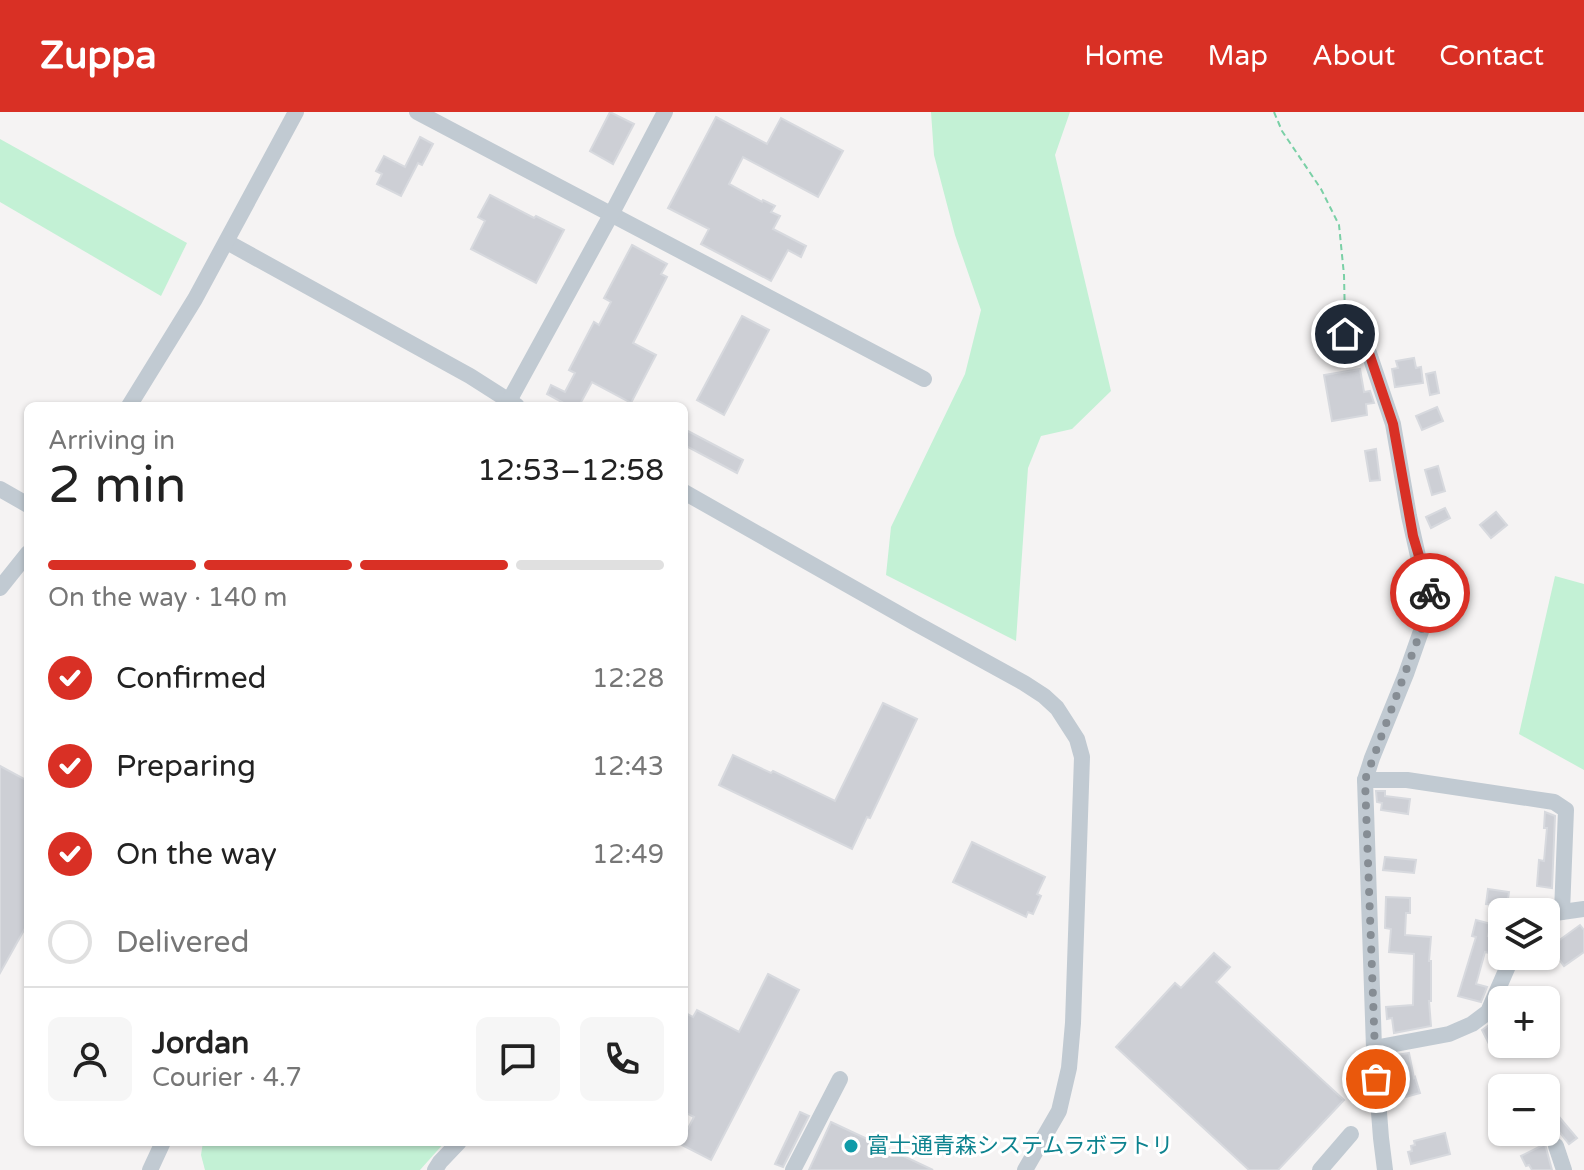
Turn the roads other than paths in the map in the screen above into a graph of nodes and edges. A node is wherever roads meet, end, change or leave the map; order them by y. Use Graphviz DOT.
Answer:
graph roads {
  1 [pos="296,112"];
  2 [pos="417,112"];
  3 [pos="665,112"];
  4 [pos="612,213"];
  5 [pos="227,242"];
  6 [pos="1345,334"];
  7 [pos="924,379"];
  8 [pos="132,402"];
  9 [pos="511,402"];
  10 [pos="514,402"];
  11 [pos="0,489"];
  12 [pos="688,494"];
  13 [pos="24,503"];
  14 [pos="24,558"];
  15 [pos="0,588"];
  16 [pos="1365,780"];
  17 [pos="1584,909"];
  18 [pos="1562,912"];
  19 [pos="1506,970"];
  20 [pos="1374,1048"];
  21 [pos="840,1079"];
  22 [pos="1351,1134"];
  23 [pos="161,1146"];
  24 [pos="455,1146"];
  25 [pos="1556,1146"];
  26 [pos="150,1170"];
  27 [pos="435,1170"];
  28 [pos="793,1170"];
  29 [pos="1025,1170"];
  30 [pos="1320,1170"];
  31 [pos="1385,1170"];
  32 [pos="1564,1170"];
  1 -- 5 [label="street"];
  2 -- 4 [label="street"];
  3 -- 4 [label="street"];
  4 -- 7 [label="street"];
  4 -- 10 [label="street"];
  5 -- 8 [label="street"];
  5 -- 9 [label="street"];
  6 -- 16 [label="street"];
  11 -- 13 [label="street"];
  12 -- 29 [label="street"];
  14 -- 15 [label="street"];
  16 -- 18 [label="street"];
  16 -- 20 [label="street"];
  17 -- 18 [label="street"];
  19 -- 20 [label="street"];
  20 -- 31 [label="street"];
  21 -- 28 [label="street"];
  22 -- 30 [label="street"];
  23 -- 26 [label="street"];
  24 -- 27 [label="street"];
  25 -- 32 [label="street"];
}
